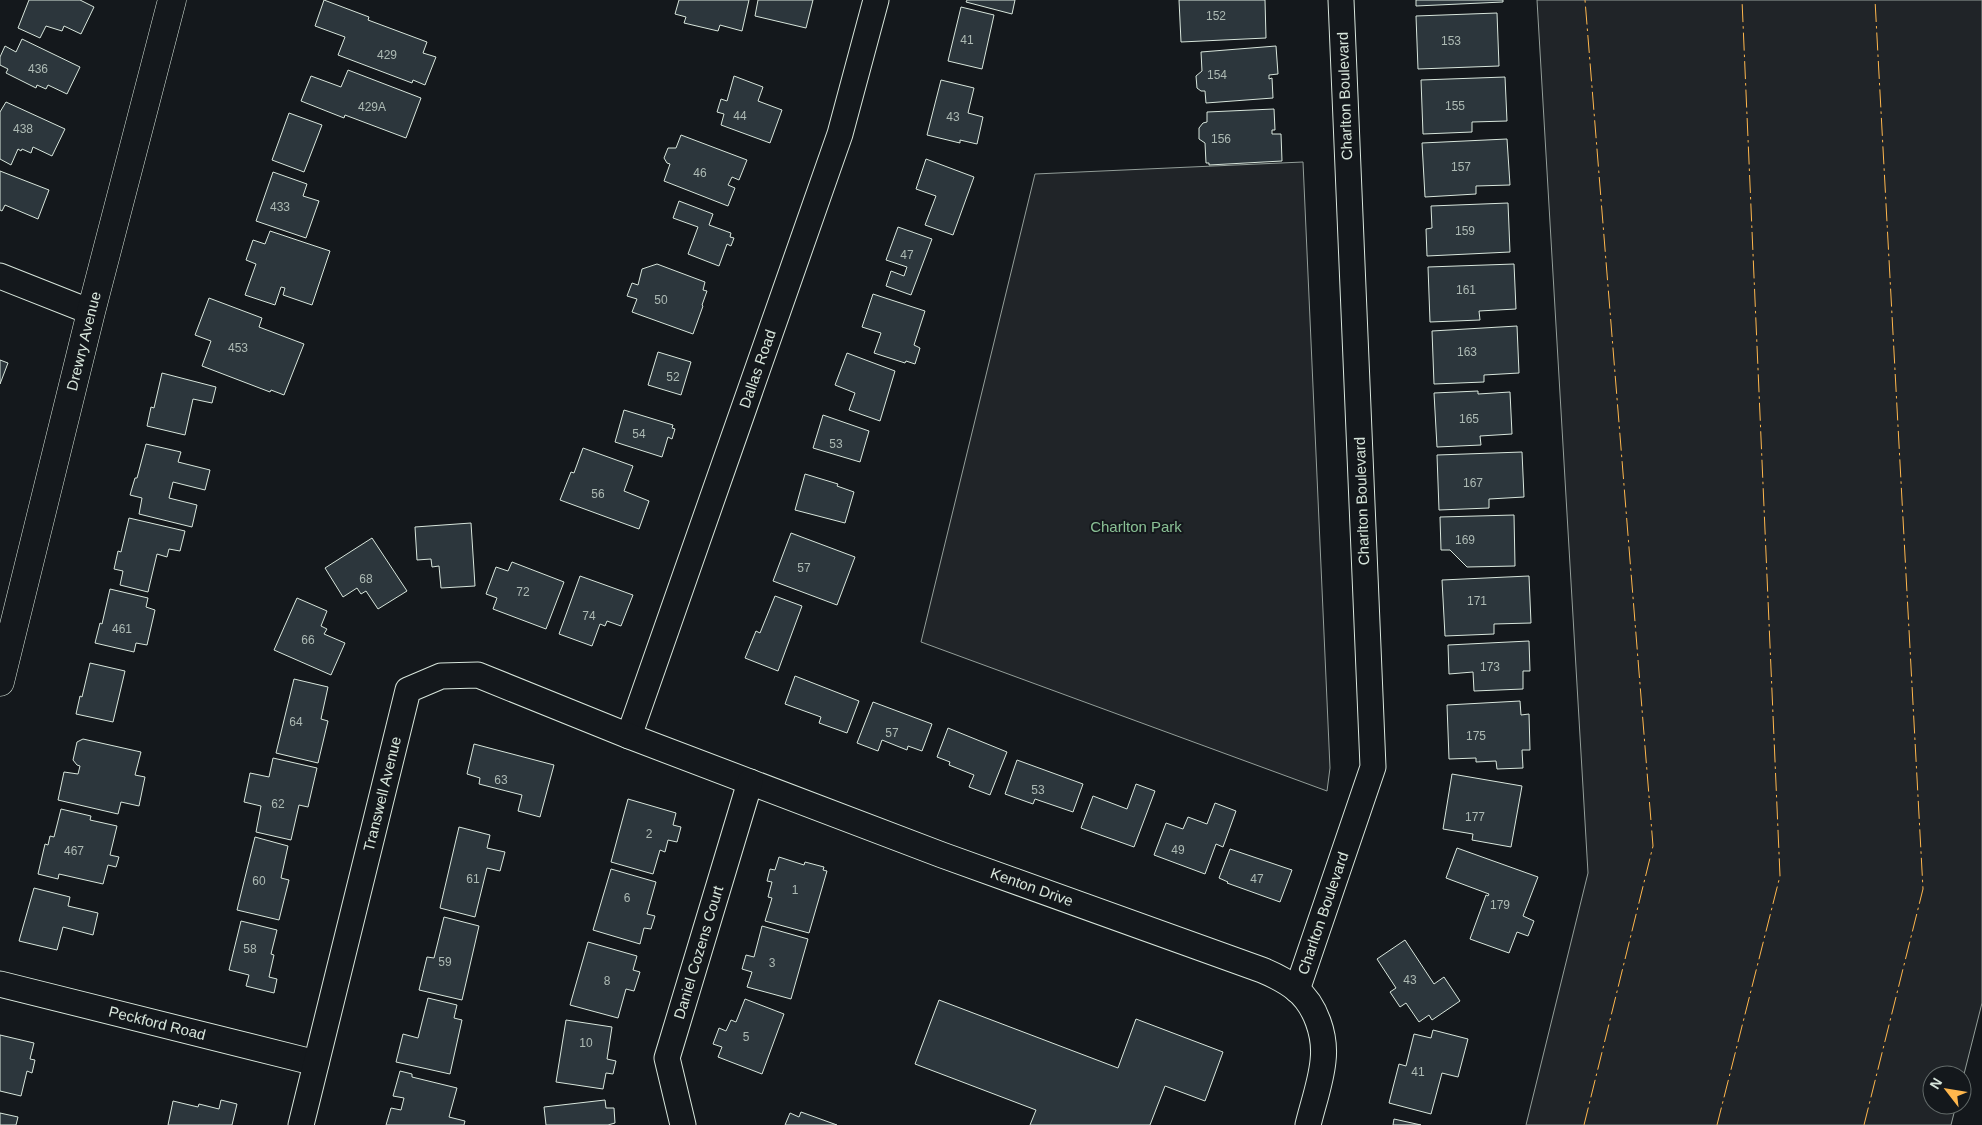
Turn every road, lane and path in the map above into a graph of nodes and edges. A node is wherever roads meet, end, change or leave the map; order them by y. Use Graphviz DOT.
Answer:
graph roads {
  1 [pos="172,0"];
  2 [pos="876,0"];
  3 [pos="1342,0"];
  4 [pos="0,276"];
  5 [pos="92,312"];
  6 [pos="0,682"];
  7 [pos="630,736"];
  8 [pos="750,782"];
  9 [pos="0,984"];
  10 [pos="1297,990"];
  11 [pos="316,1063"];
  12 [pos="301,1125"];
  13 [pos="683,1125"];
  14 [pos="1308,1125"];
  1 -- 5 [label="street, Drewry Avenue"];
  2 -- 7 [label="street, Dallas Road"];
  3 -- 10 [label="street, Charlton Boulevard"];
  4 -- 5 [label="street"];
  5 -- 6 [label="street, Drewry Avenue"];
  7 -- 8 [label="street, Kenton Drive"];
  7 -- 11 [label="street, Transwell Avenue"];
  8 -- 10 [label="street, Kenton Drive"];
  8 -- 13 [label="street, Daniel Cozens Court"];
  9 -- 11 [label="street, Peckford Road"];
  10 -- 14 [label="street, Kenton Drive"];
  11 -- 12 [label="street, Transwell Avenue"];
}
